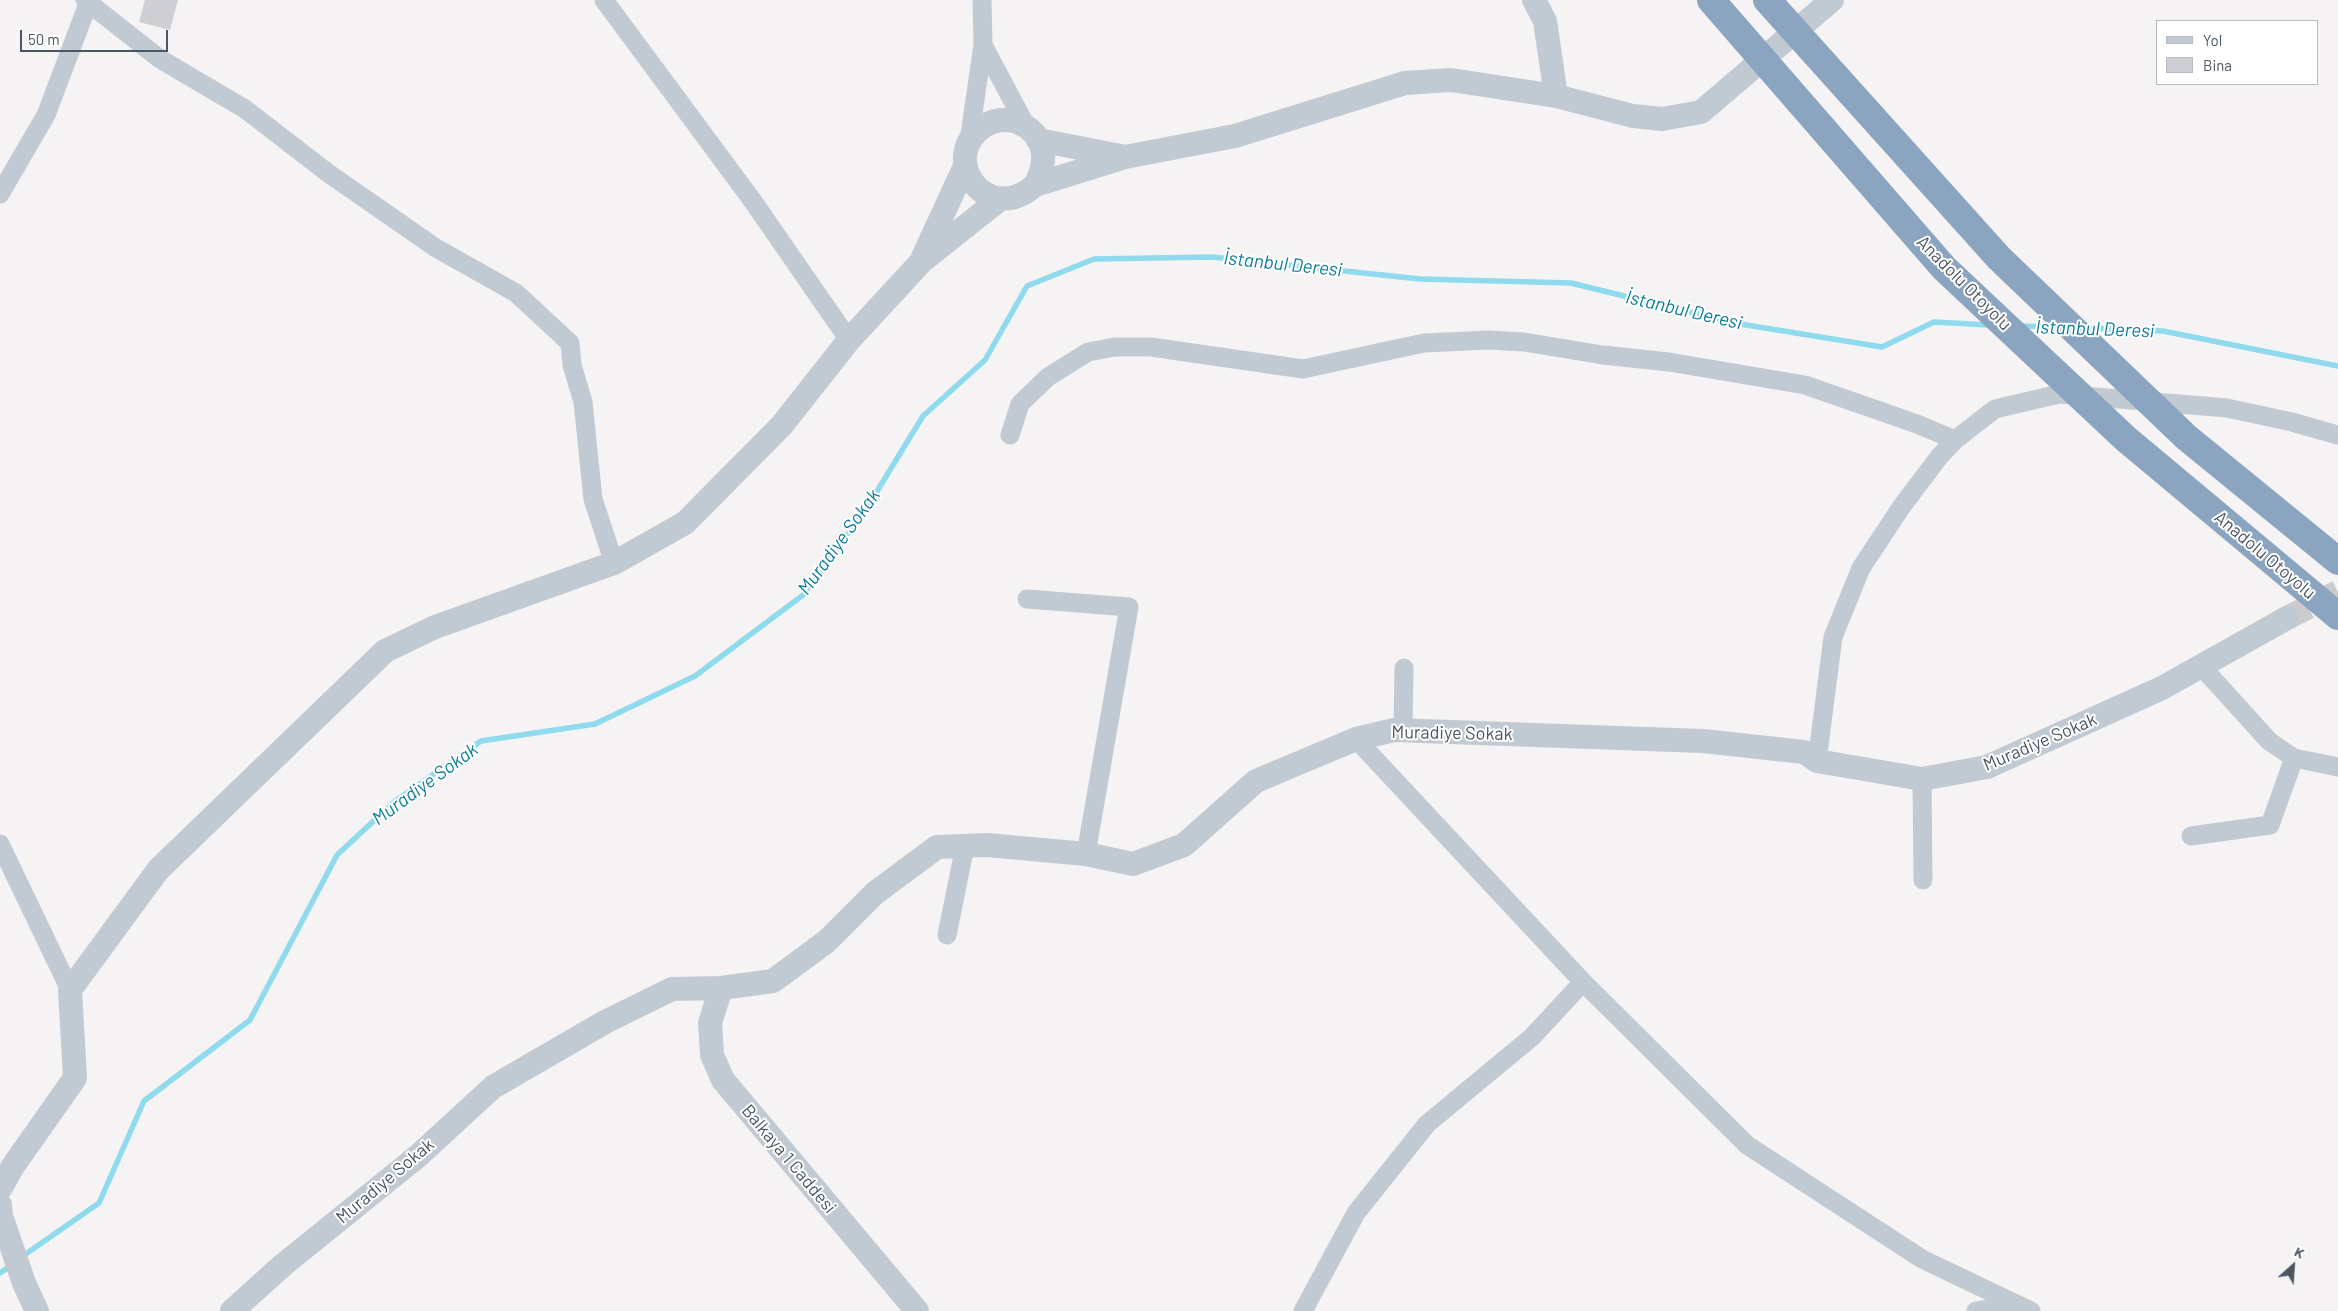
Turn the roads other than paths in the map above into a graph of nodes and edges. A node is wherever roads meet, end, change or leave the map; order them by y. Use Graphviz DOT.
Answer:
graph roads {
  1 [pos="604,0"];
  2 [pos="982,0"];
  3 [pos="1534,0"];
  4 [pos="1711,0"];
  5 [pos="1767,0"];
  6 [pos="1832,0"];
  7 [pos="88,1"];
  8 [pos="984,45"];
  9 [pos="1556,96"];
  10 [pos="1032,133"];
  11 [pos="969,141"];
  12 [pos="1125,157"];
  13 [pos="965,166"];
  14 [pos="1035,185"];
  15 [pos="0,194"];
  16 [pos="1000,199"];
  17 [pos="922,261"];
  18 [pos="849,340"];
  19 [pos="1010,435"];
  20 [pos="2338,435"];
  21 [pos="1955,440"];
  22 [pos="2338,561"];
  23 [pos="614,563"];
  24 [pos="1027,599"];
  25 [pos="2338,616"];
  26 [pos="2286,618"];
  27 [pos="2202,667"];
  28 [pos="1404,668"];
  29 [pos="1403,730"];
  30 [pos="1356,739"];
  31 [pos="2294,758"];
  32 [pos="1816,761"];
  33 [pos="2338,767"];
  34 [pos="1922,779"];
  35 [pos="2191,836"];
  36 [pos="0,844"];
  37 [pos="965,846"];
  38 [pos="1086,854"];
  39 [pos="1923,880"];
  40 [pos="947,935"];
  41 [pos="1583,982"];
  42 [pos="721,988"];
  43 [pos="70,990"];
  44 [pos="0,1189"];
  45 [pos="0,1213"];
  46 [pos="2024,1307"];
  47 [pos="37,1311"];
  48 [pos="232,1311"];
  49 [pos="917,1311"];
  50 [pos="1303,1311"];
  51 [pos="1976,1311"];
  1 -- 18 [label="street"];
  2 -- 8 [label="street"];
  3 -- 9 [label="street"];
  4 -- 25 [label="highway, Anadolu Otoyolu"];
  5 -- 22 [label="highway"];
  6 -- 9 [label="street"];
  7 -- 15 [label="street"];
  7 -- 23 [label="street"];
  8 -- 10 [label="street"];
  8 -- 11 [label="street"];
  9 -- 12 [label="street"];
  10 -- 11 [label="street"];
  10 -- 12 [label="street"];
  10 -- 14 [label="street"];
  11 -- 13 [label="street"];
  12 -- 14 [label="street"];
  13 -- 16 [label="street"];
  13 -- 17 [label="street"];
  14 -- 16 [label="street"];
  16 -- 17 [label="street"];
  17 -- 18 [label="street"];
  18 -- 23 [label="street"];
  19 -- 21 [label="street"];
  20 -- 21 [label="street"];
  21 -- 32 [label="street"];
  23 -- 43 [label="street"];
  24 -- 38 [label="street"];
  26 -- 27 [label="street, Muradiye Sokak"];
  27 -- 31 [label="street"];
  27 -- 34 [label="street, Muradiye Sokak"];
  28 -- 29 [label="street"];
  29 -- 30 [label="street, Muradiye Sokak"];
  29 -- 32 [label="street, Muradiye Sokak"];
  30 -- 38 [label="street, Muradiye Sokak"];
  30 -- 41 [label="street"];
  31 -- 33 [label="street"];
  31 -- 35 [label="street"];
  32 -- 34 [label="street, Muradiye Sokak"];
  34 -- 39 [label="street"];
  36 -- 43 [label="street"];
  37 -- 38 [label="street, Muradiye Sokak"];
  37 -- 40 [label="street"];
  37 -- 42 [label="street, Muradiye Sokak"];
  41 -- 46 [label="street"];
  41 -- 50 [label="street"];
  42 -- 48 [label="street, Muradiye Sokak"];
  42 -- 49 [label="street, Balkaya 1 Caddesi"];
  43 -- 44 [label="street"];
  45 -- 47 [label="street"];
  46 -- 51 [label="street"];
}
